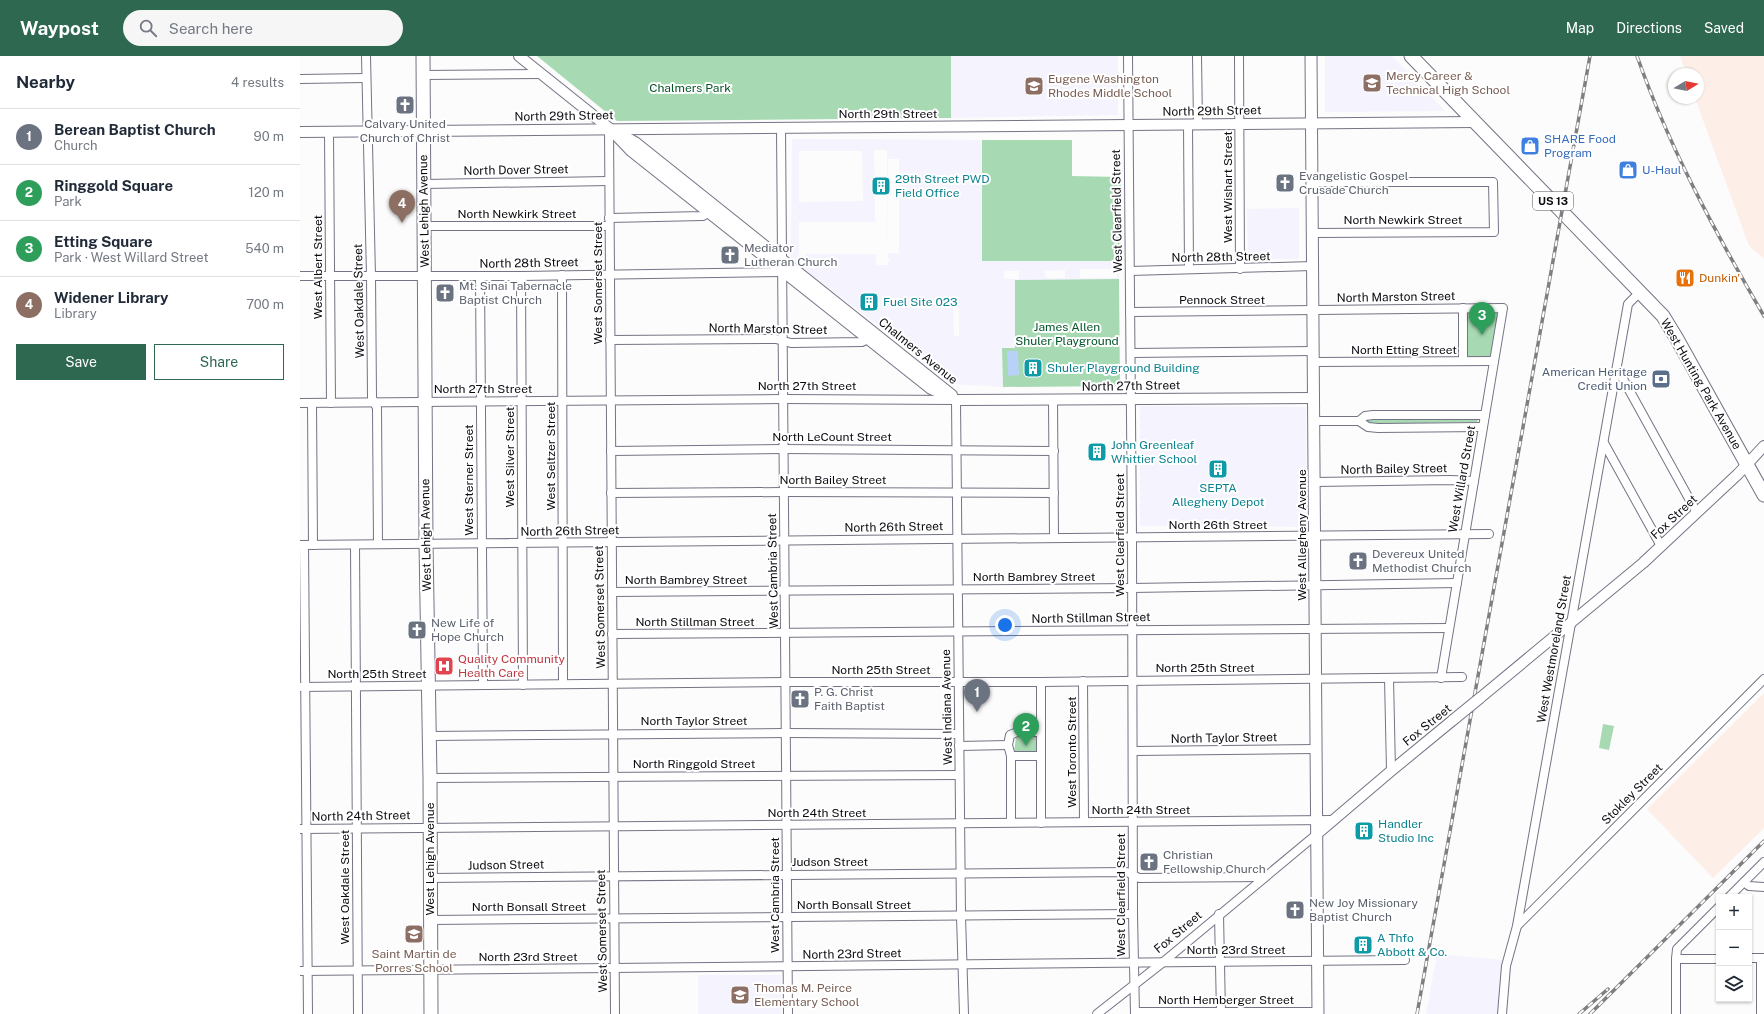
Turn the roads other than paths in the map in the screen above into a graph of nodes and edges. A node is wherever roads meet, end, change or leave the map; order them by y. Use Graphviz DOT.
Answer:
graph roads {
  1 [pos="366,56"];
  2 [pos="423,56"];
  3 [pos="519,56"];
  4 [pos="1128,56"];
  5 [pos="1197,56"];
  6 [pos="1239,56"];
  7 [pos="1311,56"];
  8 [pos="1411,56"];
  9 [pos="541,74"];
  10 [pos="422,75"];
  11 [pos="366,78"];
  12 [pos="300,79"];
  13 [pos="1476,122"];
  14 [pos="1312,123"];
  15 [pos="1193,124"];
  16 [pos="1239,124"];
  17 [pos="1128,125"];
  18 [pos="609,128"];
  19 [pos="781,128"];
  20 [pos="368,131"];
  21 [pos="423,131"];
  22 [pos="300,132"];
  23 [pos="329,132"];
  24 [pos="609,181"];
  25 [pos="1312,182"];
  26 [pos="424,184"];
  27 [pos="712,209"];
  28 [pos="609,222"];
  29 [pos="424,226"];
  30 [pos="1313,233"];
  31 [pos="783,259"];
  32 [pos="1313,266"];
  33 [pos="1189,269"];
  34 [pos="1240,269"];
  35 [pos="1130,271"];
  36 [pos="783,272"];
  37 [pos="610,274"];
  38 [pos="562,275"];
  39 [pos="300,276"];
  40 [pos="330,276"];
  41 [pos="371,276"];
  42 [pos="425,276"];
  43 [pos="480,276"];
  44 [pos="521,276"];
  45 [pos="1640,292"];
  46 [pos="1463,308"];
  47 [pos="1503,308"];
  48 [pos="1313,311"];
  49 [pos="1130,312"];
  50 [pos="871,336"];
  51 [pos="610,340"];
  52 [pos="783,342"];
  53 [pos="1131,353"];
  54 [pos="1314,356"];
  55 [pos="1463,361"];
  56 [pos="1494,361"];
  57 [pos="1617,368"];
  58 [pos="1131,398"];
  59 [pos="1314,398"];
  60 [pos="783,399"];
  61 [pos="956,400"];
  62 [pos="1054,400"];
  63 [pos="562,401"];
  64 [pos="610,401"];
  65 [pos="425,402"];
  66 [pos="481,402"];
  67 [pos="522,402"];
  68 [pos="300,403"];
  69 [pos="312,403"];
  70 [pos="331,403"];
  71 [pos="374,403"];
  72 [pos="1485,415"];
  73 [pos="1314,421"];
  74 [pos="1359,421"];
  75 [pos="1483,427"];
  76 [pos="1604,443"];
  77 [pos="1764,446"];
  78 [pos="784,449"];
  79 [pos="956,449"];
  80 [pos="611,451"];
  81 [pos="1054,451"];
  82 [pos="1747,464"];
  83 [pos="1315,482"];
  84 [pos="1474,482"];
  85 [pos="784,492"];
  86 [pos="957,492"];
  87 [pos="611,493"];
  88 [pos="1054,493"];
  89 [pos="1764,495"];
  90 [pos="1697,512"];
  91 [pos="1488,534"];
  92 [pos="1465,535"];
  93 [pos="1054,537"];
  94 [pos="1315,537"];
  95 [pos="1132,538"];
  96 [pos="957,539"];
  97 [pos="784,540"];
  98 [pos="611,542"];
  99 [pos="482,543"];
  100 [pos="523,543"];
  101 [pos="563,543"];
  102 [pos="378,544"];
  103 [pos="426,544"];
  104 [pos="302,545"];
  105 [pos="313,545"];
  106 [pos="355,545"];
  107 [pos="1662,546"];
  108 [pos="1457,583"];
  109 [pos="1315,586"];
  110 [pos="1132,588"];
  111 [pos="958,589"];
  112 [pos="785,591"];
  113 [pos="612,592"];
  114 [pos="1571,622"];
  115 [pos="1449,628"];
  116 [pos="1316,629"];
  117 [pos="1132,630"];
  118 [pos="958,632"];
  119 [pos="612,634"];
  120 [pos="785,634"];
  121 [pos="1462,677"];
  122 [pos="1389,678"];
  123 [pos="1441,678"];
  124 [pos="1316,679"];
  125 [pos="1764,679"];
  126 [pos="1132,680"];
  127 [pos="786,682"];
  128 [pos="958,682"];
  129 [pos="1041,682"];
  130 [pos="1084,682"];
  131 [pos="564,684"];
  132 [pos="483,685"];
  133 [pos="524,685"];
  134 [pos="613,685"];
  135 [pos="428,686"];
  136 [pos="303,687"];
  137 [pos="356,687"];
  138 [pos="1040,732"];
  139 [pos="786,733"];
  140 [pos="614,734"];
  141 [pos="959,734"];
  142 [pos="429,736"];
  143 [pos="959,746"];
  144 [pos="1008,746"];
  145 [pos="1316,749"];
  146 [pos="1132,751"];
  147 [pos="1011,756"];
  148 [pos="1040,756"];
  149 [pos="1391,771"];
  150 [pos="959,775"];
  151 [pos="786,776"];
  152 [pos="613,777"];
  153 [pos="430,778"];
  154 [pos="1333,820"];
  155 [pos="1316,821"];
  156 [pos="1010,822"];
  157 [pos="1084,822"];
  158 [pos="1133,822"];
  159 [pos="1041,823"];
  160 [pos="960,824"];
  161 [pos="787,825"];
  162 [pos="613,826"];
  163 [pos="357,828"];
  164 [pos="430,828"];
  165 [pos="303,829"];
  166 [pos="1317,834"];
  167 [pos="1764,862"];
  168 [pos="960,874"];
  169 [pos="787,875"];
  170 [pos="1133,875"];
  171 [pos="613,876"];
  172 [pos="1264,877"];
  173 [pos="430,878"];
  174 [pos="1744,882"];
  175 [pos="1764,887"];
  176 [pos="1732,894"];
  177 [pos="1716,910"];
  178 [pos="1133,914"];
  179 [pos="1219,914"];
  180 [pos="961,916"];
  181 [pos="788,917"];
  182 [pos="614,919"];
  183 [pos="430,920"];
  184 [pos="1517,926"];
  185 [pos="1752,958"];
  186 [pos="1763,958"];
  187 [pos="1676,959"];
  188 [pos="1716,959"];
  189 [pos="1405,960"];
  190 [pos="1318,962"];
  191 [pos="1162,963"];
  192 [pos="1221,963"];
  193 [pos="1134,964"];
  194 [pos="963,965"];
  195 [pos="788,967"];
  196 [pos="430,969"];
  197 [pos="614,969"];
  198 [pos="358,970"];
  199 [pos="304,971"];
  200 [pos="1134,984"];
  201 [pos="1135,1013"];
  202 [pos="1221,1013"];
  203 [pos="1318,1013"];
  204 [pos="308,1014"];
  205 [pos="358,1014"];
  206 [pos="432,1014"];
  207 [pos="615,1014"];
  208 [pos="788,1014"];
  209 [pos="964,1014"];
  210 [pos="1097,1014"];
  211 [pos="1502,1014"];
  212 [pos="1676,1014"];
  213 [pos="1761,1014"];
  1 -- 11 [label="street, West Oakdale Street"];
  2 -- 10 [label="main road, West Lehigh Avenue"];
  3 -- 9 [label="street, Chalmers Avenue"];
  4 -- 17 [label="street, West Clearfield Street"];
  5 -- 15 [label="street"];
  6 -- 16 [label="street, West Wishart Street"];
  7 -- 14 [label="main road, West Allegheny Avenue"];
  8 -- 13 [label="main road, West Hunting Park Avenue / US 13"];
  9 -- 10 [label="street"];
  9 -- 18 [label="street, Chalmers Avenue"];
  10 -- 21 [label="main road, West Lehigh Avenue"];
  11 -- 12 [label="street"];
  11 -- 20 [label="street, West Oakdale Street"];
  13 -- 14 [label="street, North 29th Street"];
  13 -- 45 [label="main road, West Hunting Park Avenue / US 13"];
  14 -- 16 [label="street, North 29th Street"];
  14 -- 25 [label="main road, West Allegheny Avenue"];
  15 -- 16 [label="street, North 29th Street"];
  15 -- 17 [label="street, North 29th Street"];
  15 -- 33 [label="street"];
  16 -- 34 [label="street, West Wishart Street"];
  17 -- 19 [label="street, North 29th Street"];
  17 -- 35 [label="street, West Clearfield Street"];
  18 -- 19 [label="street, North 29th Street"];
  18 -- 21 [label="street, North 29th Street"];
  18 -- 24 [label="street, West Somerset Street"];
  18 -- 27 [label="street, Chalmers Avenue"];
  19 -- 31 [label="street, West Cambria Street"];
  20 -- 21 [label="street, North 29th Street"];
  20 -- 23 [label="street, North 29th Street"];
  20 -- 41 [label="street, West Oakdale Street"];
  21 -- 26 [label="main road, West Lehigh Avenue"];
  22 -- 23 [label="street, North 29th Street"];
  23 -- 40 [label="street, West Albert Street"];
  24 -- 26 [label="street, North Dover Street"];
  24 -- 28 [label="street, West Somerset Street"];
  25 -- 30 [label="main road, West Allegheny Avenue"];
  25 -- 30 [label="street, North Newkirk Street"];
  26 -- 29 [label="main road, West Lehigh Avenue"];
  27 -- 28 [label="street, North Newkirk Street"];
  27 -- 31 [label="street, Chalmers Avenue"];
  27 -- 36 [label="street, Chalmers Avenue"];
  28 -- 29 [label="street, North Newkirk Street"];
  28 -- 37 [label="street, West Somerset Street"];
  29 -- 42 [label="main road, West Lehigh Avenue"];
  30 -- 32 [label="main road, West Allegheny Avenue"];
  31 -- 36 [label="street, West Cambria Street"];
  31 -- 50 [label="street, Chalmers Avenue"];
  32 -- 34 [label="street, North 28th Street"];
  32 -- 48 [label="main road, West Allegheny Avenue"];
  33 -- 34 [label="street, North 28th Street"];
  33 -- 35 [label="street, North 28th Street"];
  35 -- 49 [label="street, West Clearfield Street"];
  36 -- 37 [label="street, North 28th Street"];
  36 -- 50 [label="street, Chalmers Avenue"];
  36 -- 52 [label="street, West Cambria Street"];
  37 -- 38 [label="street, North 28th Street"];
  37 -- 51 [label="street, West Somerset Street"];
  38 -- 44 [label="street, North 28th Street"];
  38 -- 63 [label="street, West Seltzer Street"];
  39 -- 40 [label="street, North 28th Street"];
  40 -- 41 [label="street, North 28th Street"];
  40 -- 70 [label="street, West Albert Street"];
  41 -- 42 [label="street, North 28th Street"];
  41 -- 71 [label="street, West Oakdale Street"];
  42 -- 43 [label="street, North 28th Street"];
  42 -- 65 [label="main road, West Lehigh Avenue"];
  43 -- 44 [label="street, North 28th Street"];
  43 -- 66 [label="street, West Sterner Street"];
  44 -- 67 [label="street, West Silver Street"];
  45 -- 57 [label="street, West Westmoreland Street"];
  45 -- 82 [label="main road, West Hunting Park Avenue / US 13"];
  46 -- 47 [label="street, North Marston Street"];
  46 -- 48 [label="street, North Marston Street"];
  46 -- 55 [label="street"];
  47 -- 56 [label="street, West Willard Street"];
  48 -- 49 [label="street, Pennock Street"];
  48 -- 54 [label="main road, West Allegheny Avenue"];
  49 -- 53 [label="street, West Clearfield Street"];
  50 -- 52 [label="street, North Marston Street"];
  50 -- 61 [label="street, Chalmers Avenue"];
  51 -- 52 [label="street, North Marston Street"];
  51 -- 64 [label="street, West Somerset Street"];
  52 -- 60 [label="street, West Cambria Street"];
  53 -- 54 [label="street"];
  53 -- 58 [label="street, West Clearfield Street"];
  54 -- 55 [label="street, North Etting Street"];
  54 -- 59 [label="main road, West Allegheny Avenue"];
  55 -- 56 [label="street, North Etting Street"];
  56 -- 72 [label="street, West Willard Street"];
  57 -- 76 [label="street, West Westmoreland Street"];
  57 -- 90 [label="street"];
  58 -- 59 [label="street, North 27th Street"];
  58 -- 62 [label="street, North 27th Street"];
  58 -- 95 [label="street, West Clearfield Street"];
  59 -- 73 [label="main road, West Allegheny Avenue"];
  60 -- 61 [label="street, North 27th Street"];
  60 -- 64 [label="street, North 27th Street"];
  60 -- 78 [label="street, West Cambria Street"];
  61 -- 62 [label="street, North 27th Street"];
  61 -- 79 [label="street, West Indiana Avenue"];
  62 -- 81 [label="street"];
  63 -- 64 [label="street, North 27th Street"];
  63 -- 67 [label="street, North 27th Street"];
  63 -- 101 [label="street, West Seltzer Street"];
  64 -- 80 [label="street, West Somerset Street"];
  65 -- 66 [label="street, North 27th Street"];
  65 -- 71 [label="street, North 27th Street"];
  65 -- 103 [label="main road, West Lehigh Avenue"];
  66 -- 67 [label="street, North 27th Street"];
  66 -- 99 [label="street, West Sterner Street"];
  67 -- 100 [label="street, West Silver Street"];
  68 -- 69 [label="street, North 27th Street"];
  69 -- 70 [label="street, North 27th Street"];
  69 -- 105 [label="street"];
  70 -- 71 [label="street, North 27th Street"];
  71 -- 102 [label="street, West Oakdale Street"];
  72 -- 74 [label="street"];
  72 -- 75 [label="street, West Willard Street"];
  73 -- 74 [label="street"];
  73 -- 83 [label="main road, West Allegheny Avenue"];
  74 -- 75 [label="street"];
  75 -- 84 [label="street, West Willard Street"];
  76 -- 107 [label="street"];
  76 -- 114 [label="street, West Westmoreland Street"];
  77 -- 82 [label="street, Fox Street"];
  78 -- 79 [label="street, North LeCount Street"];
  78 -- 80 [label="street, North LeCount Street"];
  78 -- 85 [label="street, West Cambria Street"];
  79 -- 81 [label="street, North LeCount Street"];
  79 -- 86 [label="street, West Indiana Avenue"];
  80 -- 87 [label="street, West Somerset Street"];
  81 -- 88 [label="street"];
  82 -- 89 [label="main road, West Hunting Park Avenue / US 13"];
  82 -- 90 [label="street, Fox Street"];
  83 -- 84 [label="street, North Bailey Street"];
  83 -- 94 [label="main road, West Allegheny Avenue"];
  84 -- 92 [label="street, West Willard Street"];
  85 -- 86 [label="street, North Bailey Street"];
  85 -- 87 [label="street, North Bailey Street"];
  85 -- 97 [label="street, West Cambria Street"];
  86 -- 88 [label="street, North Bailey Street"];
  86 -- 96 [label="street, West Indiana Avenue"];
  87 -- 98 [label="street, West Somerset Street"];
  88 -- 93 [label="street"];
  90 -- 107 [label="street, Fox Street"];
  91 -- 92 [label="street, North 26th Street"];
  92 -- 94 [label="street, North 26th Street"];
  92 -- 108 [label="street, West Willard Street"];
  93 -- 95 [label="street, North 26th Street"];
  93 -- 96 [label="street, North 26th Street"];
  94 -- 95 [label="street, North 26th Street"];
  94 -- 109 [label="main road, West Allegheny Avenue"];
  95 -- 110 [label="street, West Clearfield Street"];
  96 -- 97 [label="street, North 26th Street"];
  96 -- 111 [label="street, West Indiana Avenue"];
  97 -- 98 [label="street, North 26th Street"];
  97 -- 112 [label="street, West Cambria Street"];
  98 -- 101 [label="street, North 26th Street"];
  98 -- 113 [label="street, West Somerset Street"];
  99 -- 100 [label="street, North 26th Street"];
  99 -- 103 [label="street, North 26th Street"];
  99 -- 132 [label="street, West Sterner Street"];
  100 -- 101 [label="street, North 26th Street"];
  100 -- 133 [label="street, West Silver Street"];
  101 -- 131 [label="street, West Seltzer Street"];
  102 -- 103 [label="street, North 26th Street"];
  102 -- 106 [label="street, North 26th Street"];
  103 -- 135 [label="main road, West Lehigh Avenue"];
  104 -- 105 [label="street, North 26th Street"];
  104 -- 136 [label="street"];
  105 -- 106 [label="street, North 26th Street"];
  106 -- 137 [label="street, West Oakdale Street"];
  107 -- 114 [label="street, Fox Street"];
  108 -- 109 [label="street, North Bambrey Street"];
  108 -- 115 [label="street, West Willard Street"];
  109 -- 110 [label="street, North Bambrey Street"];
  109 -- 116 [label="main road, West Allegheny Avenue"];
  110 -- 111 [label="street, North Bambrey Street"];
  110 -- 117 [label="street, West Clearfield Street"];
  111 -- 112 [label="street, North Bambrey Street"];
  111 -- 118 [label="street, West Indiana Avenue"];
  112 -- 113 [label="street, North Bambrey Street"];
  112 -- 120 [label="street, West Cambria Street"];
  113 -- 119 [label="street, West Somerset Street"];
  114 -- 149 [label="street, Fox Street, bridge"];
  114 -- 184 [label="street, West Westmoreland Street"];
  115 -- 116 [label="street, North Stillman Street"];
  115 -- 123 [label="street, West Willard Street"];
  116 -- 117 [label="street, North Stillman Street"];
  116 -- 124 [label="main road, West Allegheny Avenue"];
  117 -- 118 [label="street, North Stillman Street"];
  117 -- 126 [label="street, West Clearfield Street"];
  118 -- 120 [label="street, North Stillman Street"];
  118 -- 128 [label="street, West Indiana Avenue"];
  119 -- 120 [label="street, North Stillman Street"];
  119 -- 134 [label="street, West Somerset Street"];
  120 -- 127 [label="street, West Cambria Street"];
  121 -- 123 [label="street, North 25th Street"];
  122 -- 123 [label="street, North 25th Street"];
  122 -- 124 [label="street, North 25th Street"];
  122 -- 149 [label="street"];
  124 -- 126 [label="street, North 25th Street"];
  124 -- 145 [label="main road, West Allegheny Avenue"];
  125 -- 184 [label="street, Stokley Street"];
  126 -- 130 [label="street, North 25th Street"];
  126 -- 146 [label="street, West Clearfield Street"];
  127 -- 128 [label="street, North 25th Street"];
  127 -- 134 [label="street, North 25th Street"];
  127 -- 139 [label="street, West Cambria Street"];
  128 -- 129 [label="street, North 25th Street"];
  128 -- 141 [label="street, West Indiana Avenue"];
  129 -- 130 [label="street, North 25th Street"];
  129 -- 138 [label="street"];
  130 -- 157 [label="street, West Toronto Street"];
  131 -- 133 [label="street, North 25th Street"];
  131 -- 134 [label="street, North 25th Street"];
  132 -- 133 [label="street, North 25th Street"];
  132 -- 135 [label="street, North 25th Street"];
  134 -- 140 [label="street, West Somerset Street"];
  135 -- 137 [label="street, North 25th Street"];
  135 -- 142 [label="main road, West Lehigh Avenue"];
  136 -- 137 [label="street, North 25th Street"];
  136 -- 165 [label="street"];
  137 -- 163 [label="street, West Oakdale Street"];
  138 -- 144 [label="street"];
  138 -- 148 [label="street"];
  139 -- 140 [label="street, North Taylor Street"];
  139 -- 141 [label="street, North Taylor Street"];
  139 -- 151 [label="street, West Cambria Street"];
  140 -- 142 [label="street, North Taylor Street"];
  140 -- 152 [label="street, West Somerset Street"];
  141 -- 143 [label="street, West Indiana Avenue"];
  142 -- 153 [label="main road, West Lehigh Avenue"];
  143 -- 144 [label="street"];
  143 -- 150 [label="street, West Indiana Avenue"];
  144 -- 147 [label="street"];
  145 -- 146 [label="street, North Taylor Street"];
  145 -- 155 [label="main road, West Allegheny Avenue"];
  146 -- 158 [label="street, West Clearfield Street"];
  147 -- 148 [label="street"];
  147 -- 156 [label="street"];
  148 -- 159 [label="street"];
  149 -- 154 [label="street, Fox Street"];
  150 -- 151 [label="street, North Ringgold Street"];
  150 -- 160 [label="street, West Indiana Avenue"];
  151 -- 152 [label="street, North Ringgold Street"];
  151 -- 161 [label="street, West Cambria Street"];
  152 -- 153 [label="street, North Ringgold Street"];
  152 -- 162 [label="street, West Somerset Street"];
  153 -- 164 [label="main road, West Lehigh Avenue"];
  154 -- 155 [label="street, North 24th Street"];
  154 -- 166 [label="street, Fox Street"];
  155 -- 158 [label="street, North 24th Street"];
  155 -- 166 [label="main road, West Allegheny Avenue"];
  156 -- 159 [label="street, North 24th Street"];
  156 -- 160 [label="street, North 24th Street"];
  157 -- 158 [label="street, North 24th Street"];
  157 -- 159 [label="street, North 24th Street"];
  158 -- 170 [label="street, West Clearfield Street"];
  160 -- 161 [label="street, North 24th Street"];
  160 -- 168 [label="street, West Indiana Avenue"];
  161 -- 162 [label="street, North 24th Street"];
  161 -- 169 [label="street, West Cambria Street"];
  162 -- 164 [label="street, North 24th Street"];
  162 -- 171 [label="street, West Somerset Street"];
  163 -- 164 [label="street, North 24th Street"];
  163 -- 165 [label="street, North 24th Street"];
  163 -- 198 [label="street, West Oakdale Street"];
  164 -- 173 [label="main road, West Lehigh Avenue"];
  165 -- 199 [label="street"];
  166 -- 172 [label="street, Fox Street"];
  166 -- 190 [label="main road, West Allegheny Avenue"];
  167 -- 174 [label="street"];
  168 -- 169 [label="street, Judson Street"];
  168 -- 170 [label="street, Judson Street"];
  168 -- 180 [label="street, West Indiana Avenue"];
  169 -- 171 [label="street, Judson Street"];
  169 -- 181 [label="street, West Cambria Street"];
  170 -- 172 [label="street, Judson Street"];
  170 -- 178 [label="street, West Clearfield Street"];
  171 -- 173 [label="street, Judson Street"];
  171 -- 182 [label="street, West Somerset Street"];
  172 -- 179 [label="street, Fox Street"];
  173 -- 183 [label="main road, West Lehigh Avenue"];
  174 -- 175 [label="street"];
  174 -- 176 [label="street"];
  177 -- 187 [label="street"];
  178 -- 180 [label="street, North Bonsall Street"];
  178 -- 193 [label="street, West Clearfield Street"];
  179 -- 191 [label="street, Fox Street"];
  179 -- 192 [label="street"];
  180 -- 181 [label="street, North Bonsall Street"];
  180 -- 194 [label="street, West Indiana Avenue"];
  181 -- 182 [label="street, North Bonsall Street"];
  181 -- 195 [label="street, West Cambria Street"];
  182 -- 183 [label="street, North Bonsall Street"];
  182 -- 197 [label="street, West Somerset Street"];
  183 -- 196 [label="main road, West Lehigh Avenue"];
  184 -- 211 [label="street, West Westmoreland Street"];
  185 -- 186 [label="street"];
  186 -- 213 [label="street"];
  187 -- 188 [label="street"];
  187 -- 212 [label="street"];
  189 -- 190 [label="street, North 23rd Street"];
  190 -- 192 [label="street, North 23rd Street"];
  190 -- 203 [label="main road, West Allegheny Avenue"];
  191 -- 192 [label="street, North 23rd Street"];
  191 -- 193 [label="street, North 23rd Street"];
  191 -- 200 [label="street, Fox Street"];
  192 -- 202 [label="street"];
  193 -- 194 [label="street, North 23rd Street"];
  193 -- 200 [label="street, West Clearfield Street"];
  194 -- 195 [label="street, North 23rd Street"];
  194 -- 209 [label="street, West Indiana Avenue"];
  195 -- 197 [label="street, North 23rd Street"];
  195 -- 208 [label="street, West Cambria Street"];
  196 -- 197 [label="street, North 23rd Street"];
  196 -- 198 [label="street, North 23rd Street"];
  196 -- 206 [label="main road, West Lehigh Avenue"];
  197 -- 207 [label="street, West Somerset Street"];
  198 -- 199 [label="street, North 23rd Street"];
  198 -- 205 [label="street, West Oakdale Street"];
  199 -- 204 [label="street"];
  200 -- 201 [label="street, West Clearfield Street"];
  200 -- 210 [label="street, Fox Street"];
  201 -- 202 [label="street, North Hemberger Street"];
  202 -- 203 [label="street, North Hemberger Street"];
}
